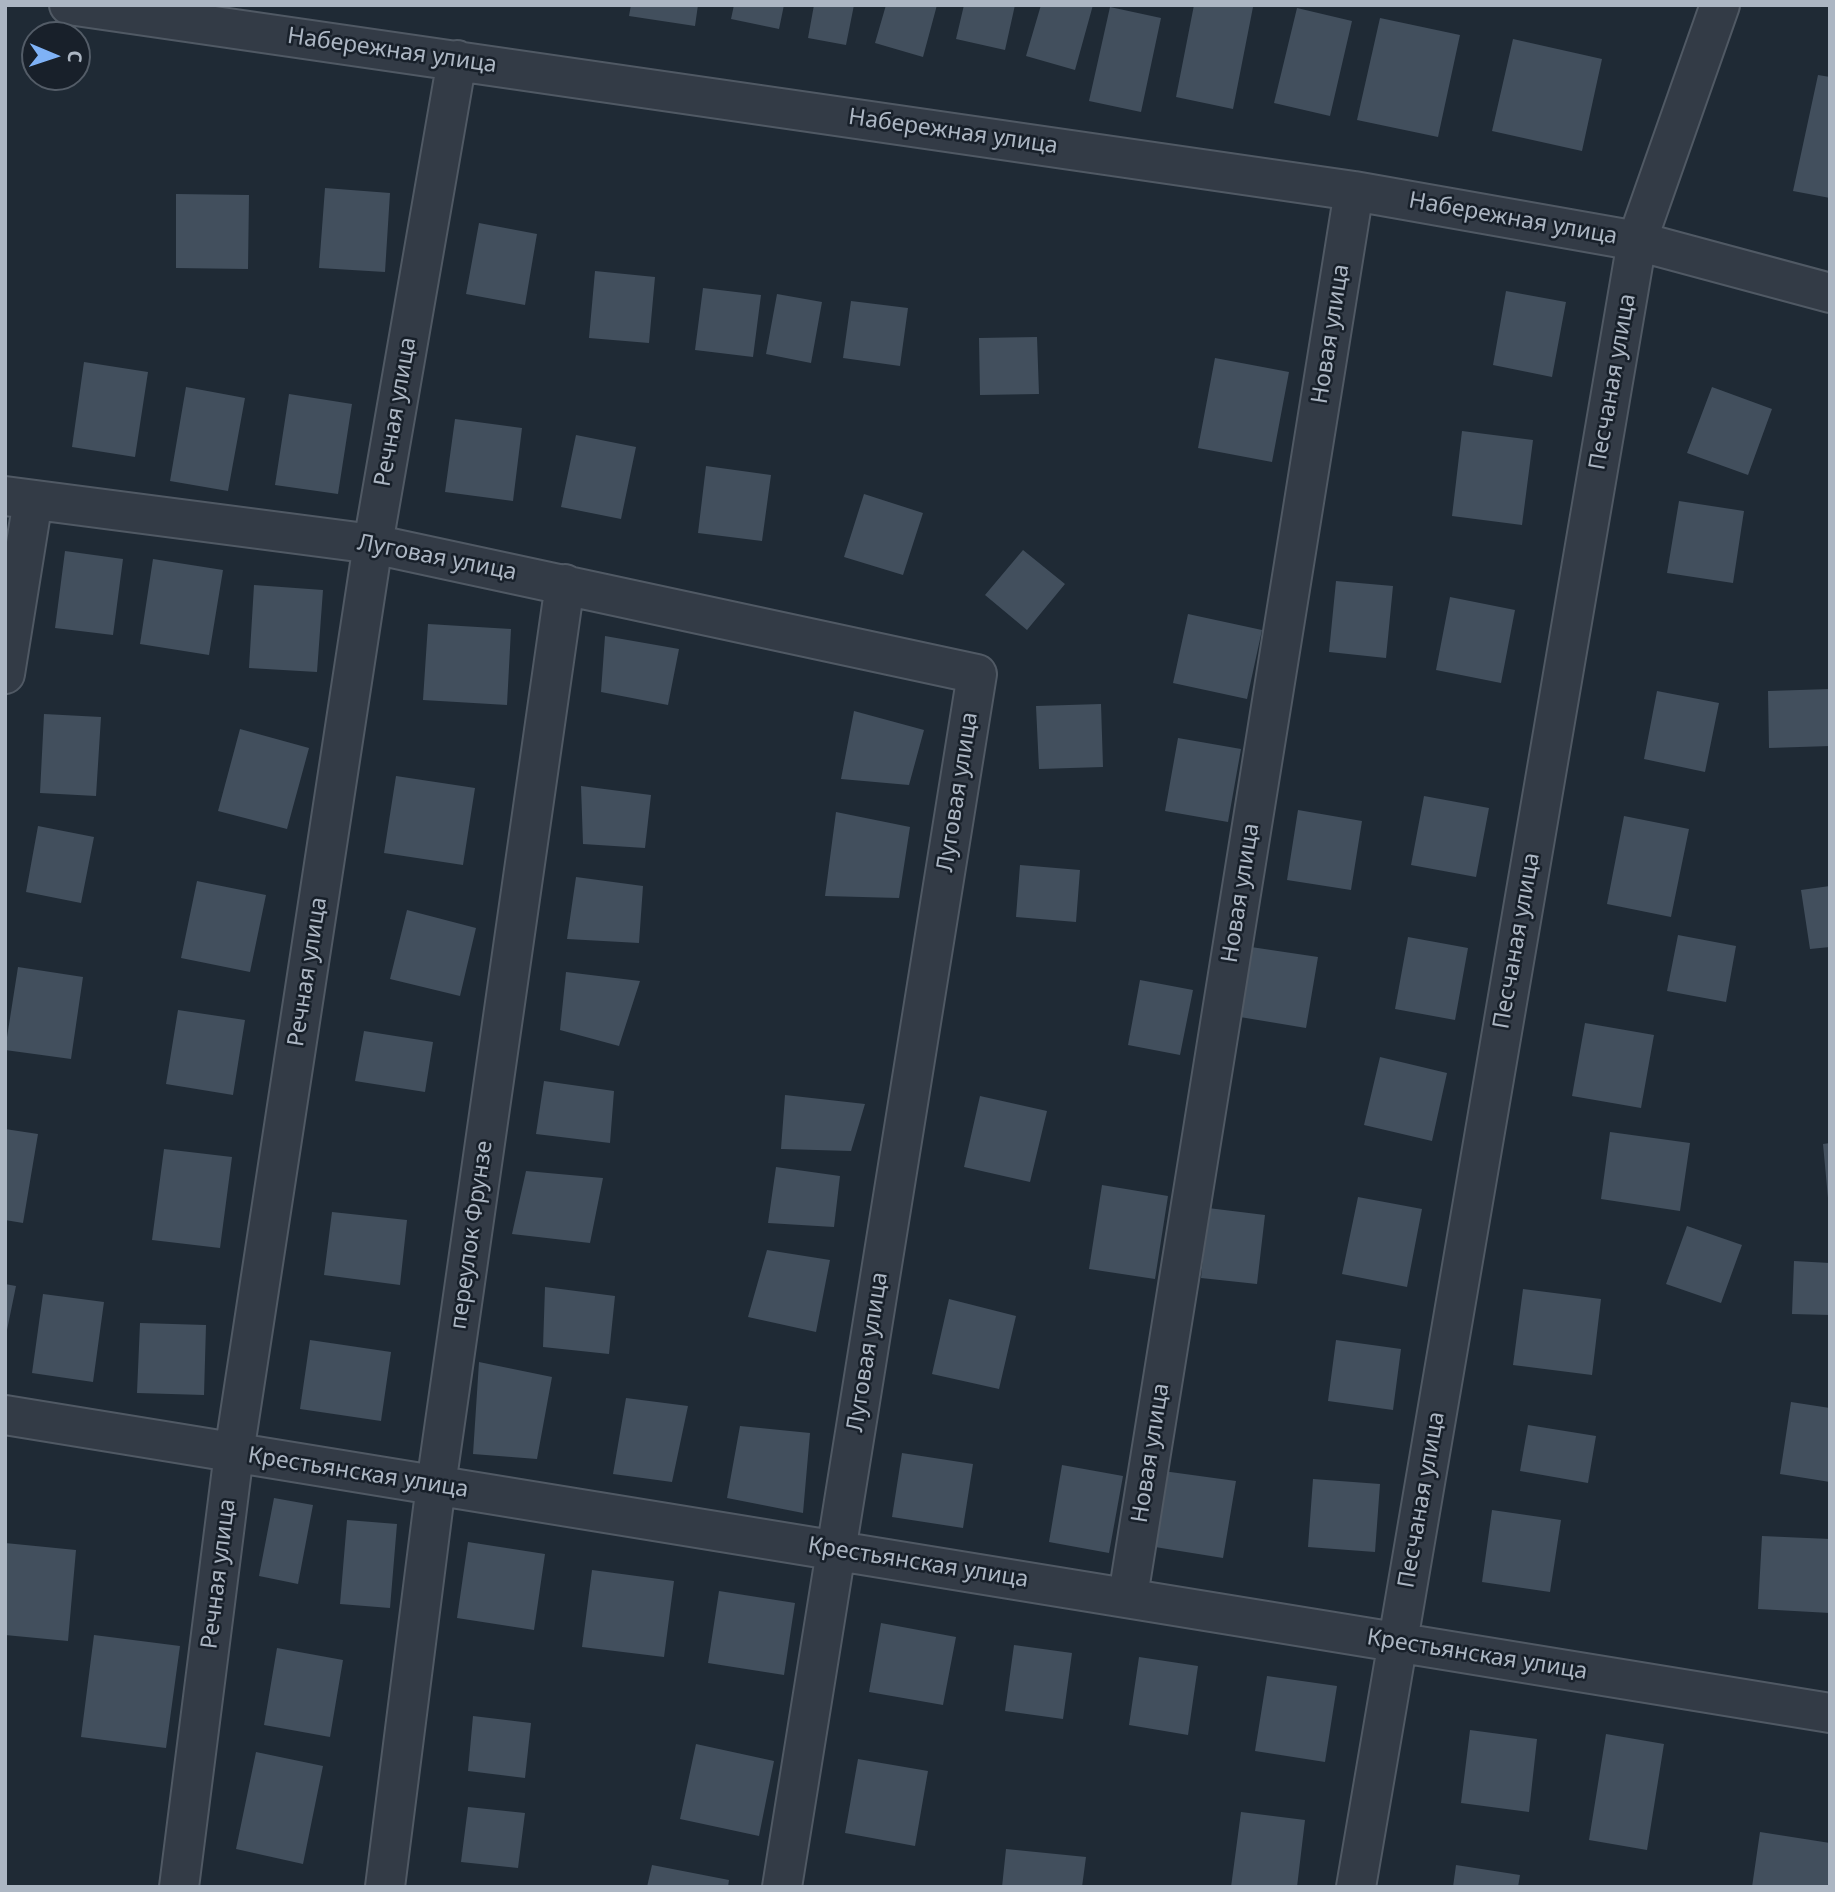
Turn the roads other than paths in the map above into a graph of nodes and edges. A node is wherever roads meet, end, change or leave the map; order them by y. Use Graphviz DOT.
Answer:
graph roads {
  1 [pos="69,5"];
  2 [pos="1720,5"];
  3 [pos="457,60"];
  4 [pos="1354,191"];
  5 [pos="1637,241"];
  6 [pos="1830,293"];
  7 [pos="19,498"];
  8 [pos="373,544"];
  9 [pos="565,584"];
  10 [pos="5,674"];
  11 [pos="5,1415"];
  12 [pos="234,1452"];
  13 [pos="436,1485"];
  14 [pos="836,1551"];
  15 [pos="1128,1596"];
  16 [pos="1398,1642"];
  17 [pos="1830,1713"];
  18 [pos="179,1887"];
  19 [pos="385,1887"];
  20 [pos="782,1887"];
  21 [pos="1356,1887"];
  1 -- 3 [label="street, Набережная улица"];
  2 -- 5 [label="street, Песчаная улица"];
  3 -- 4 [label="street, Набережная улица"];
  3 -- 8 [label="street, Речная улица"];
  4 -- 5 [label="street, Набережная улица"];
  4 -- 15 [label="street, Новая улица"];
  5 -- 6 [label="street, Набережная улица"];
  5 -- 16 [label="street, Песчаная улица"];
  7 -- 8 [label="street, Луговая улица"];
  7 -- 10 [label="street"];
  8 -- 9 [label="street, Луговая улица"];
  8 -- 12 [label="street, Речная улица"];
  9 -- 13 [label="street, переулок Фрунзе"];
  9 -- 14 [label="street, Луговая улица"];
  11 -- 12 [label="street, Крестьянская улица"];
  12 -- 13 [label="street, Крестьянская улица"];
  12 -- 18 [label="street, Речная улица"];
  13 -- 14 [label="street, Крестьянская улица"];
  13 -- 19 [label="street, переулок Фрунзе"];
  14 -- 15 [label="street, Крестьянская улица"];
  14 -- 20 [label="street, Луговая улица"];
  15 -- 16 [label="street, Крестьянская улица"];
  16 -- 17 [label="street, Крестьянская улица"];
  16 -- 21 [label="street, Песчаная улица"];
}
